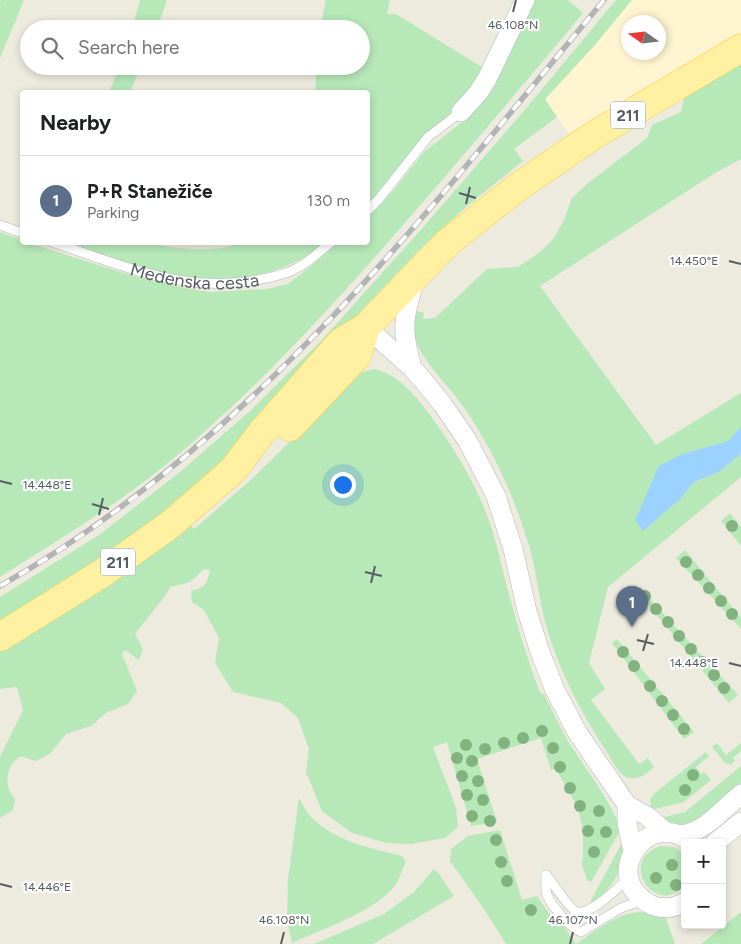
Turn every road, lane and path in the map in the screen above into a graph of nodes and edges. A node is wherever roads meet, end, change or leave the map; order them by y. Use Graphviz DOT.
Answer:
graph roads {
  1 [pos="525,0"];
  2 [pos="741,48"];
  3 [pos="460,112"];
  4 [pos="370,208"];
  5 [pos="0,225"];
  6 [pos="20,232"];
  7 [pos="61,245"];
  8 [pos="327,245"];
  9 [pos="417,273"];
  10 [pos="366,326"];
  11 [pos="412,368"];
  12 [pos="0,637"];
  13 [pos="741,794"];
  14 [pos="627,805"];
  15 [pos="741,822"];
  16 [pos="679,837"];
  17 [pos="720,839"];
  18 [pos="633,852"];
  19 [pos="629,878"];
  20 [pos="643,900"];
  21 [pos="681,903"];
  1 -- 3 [label="street"];
  2 -- 9 [label="main road, 211"];
  3 -- 4 [label="lane"];
  5 -- 6 [label="lane"];
  7 -- 8 [label="lane, Medenska cesta"];
  9 -- 10 [label="main road, 211"];
  9 -- 11 [label="street"];
  10 -- 11 [label="street"];
  10 -- 12 [label="main road, 211"];
  11 -- 14 [label="street"];
  13 -- 16 [label="street"];
  14 -- 16 [label="street"];
  14 -- 18 [label="street"];
  15 -- 17 [label="street"];
  16 -- 18 [label="street"];
  18 -- 19 [label="street"];
  19 -- 20 [label="street"];
  19 -- 20 [label="lane"];
  20 -- 21 [label="street"];
}
